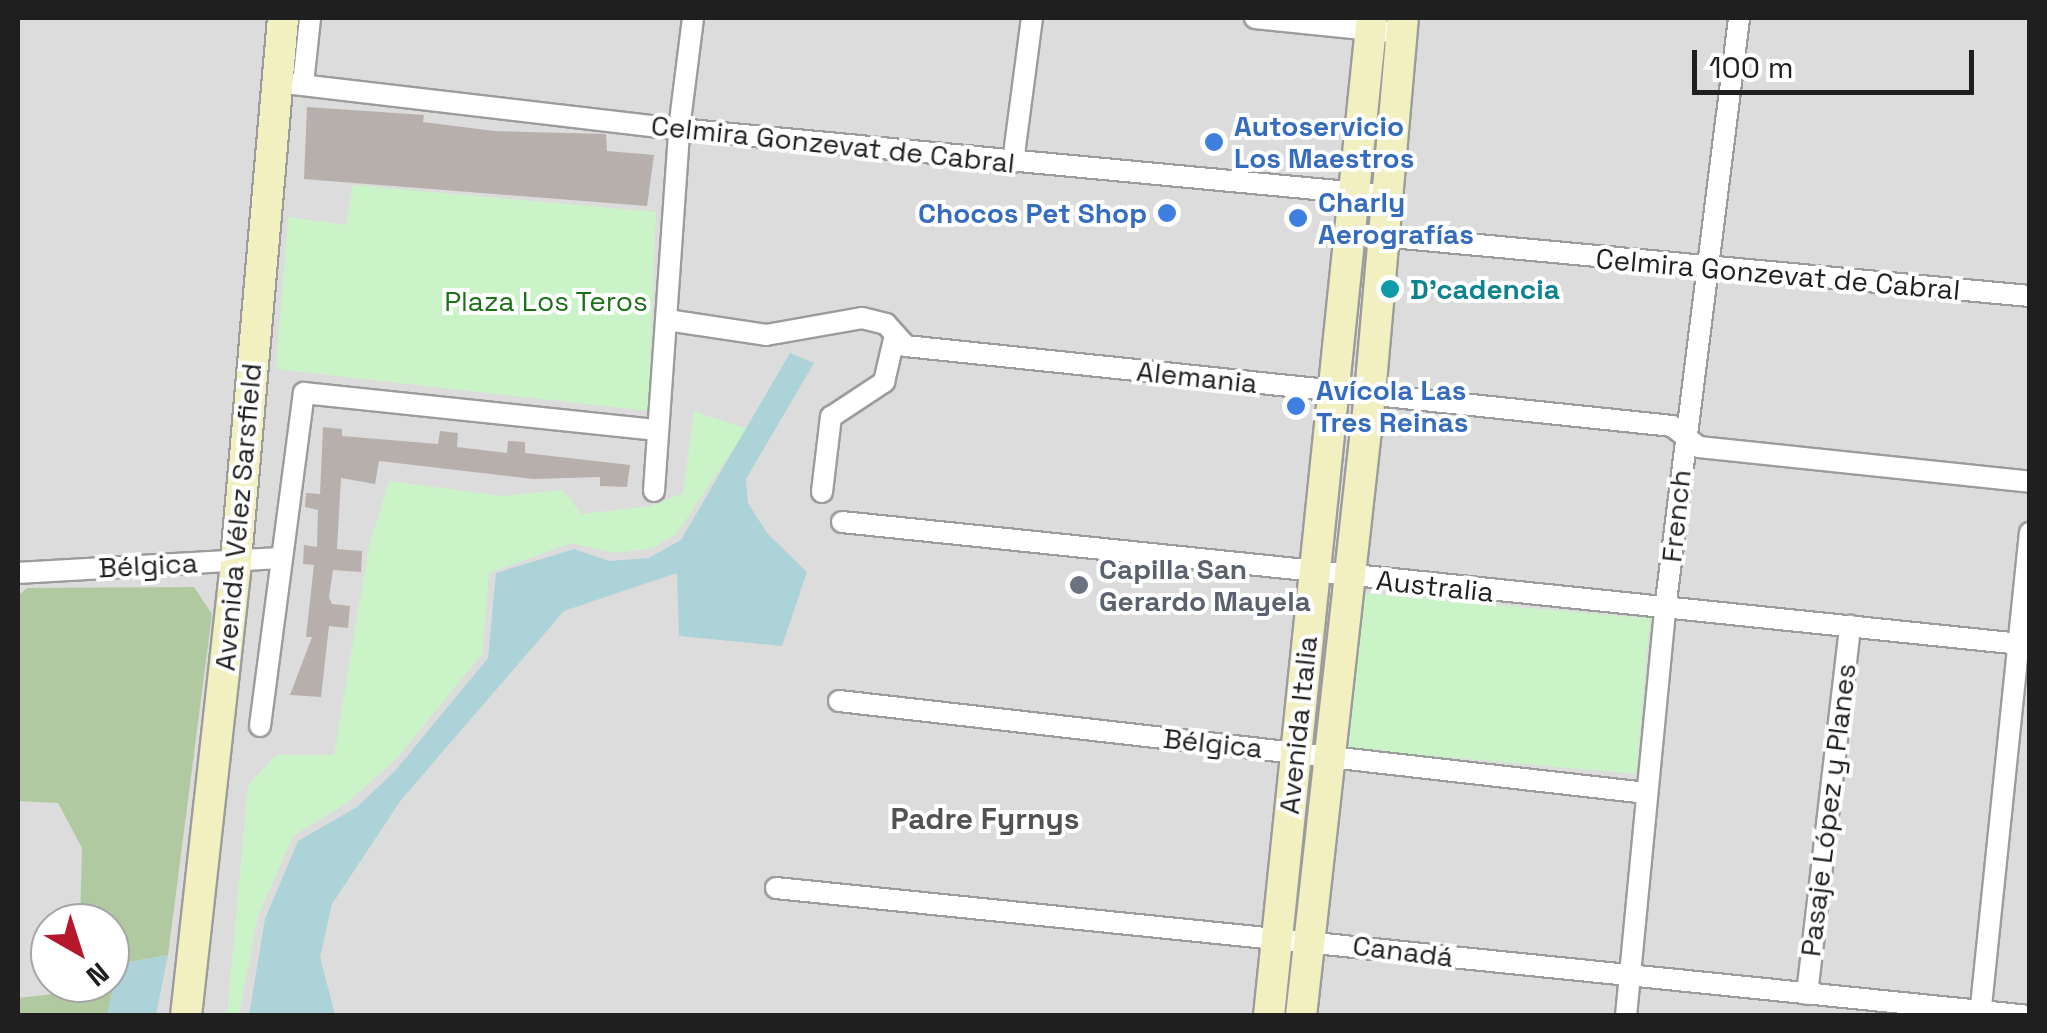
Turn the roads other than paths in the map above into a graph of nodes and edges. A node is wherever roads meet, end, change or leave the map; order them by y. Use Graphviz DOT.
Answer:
graph roads {
  1 [pos="283,18"];
  2 [pos="310,18"];
  3 [pos="693,18"];
  4 [pos="1032,18"];
  5 [pos="1255,18"];
  6 [pos="1740,18"];
  7 [pos="1387,24"];
  8 [pos="290,83"];
  9 [pos="679,129"];
  10 [pos="1012,162"];
  11 [pos="1352,191"];
  12 [pos="1390,196"];
  13 [pos="1348,233"];
  14 [pos="1384,238"];
  15 [pos="1708,268"];
  16 [pos="2030,296"];
  17 [pos="667,320"];
  18 [pos="895,335"];
  19 [pos="1329,391"];
  20 [pos="1370,394"];
  21 [pos="657,430"];
  22 [pos="1685,436"];
  23 [pos="2030,482"];
  24 [pos="654,491"];
  25 [pos="822,492"];
  26 [pos="842,522"];
  27 [pos="2030,533"];
  28 [pos="279,558"];
  29 [pos="236,560"];
  30 [pos="1313,569"];
  31 [pos="18,573"];
  32 [pos="1350,577"];
  33 [pos="1665,610"];
  34 [pos="1850,626"];
  35 [pos="2024,644"];
  36 [pos="839,701"];
  37 [pos="260,726"];
  38 [pos="1295,753"];
  39 [pos="1332,758"];
  40 [pos="1646,792"];
  41 [pos="776,888"];
  42 [pos="1277,937"];
  43 [pos="1310,940"];
  44 [pos="1630,978"];
  45 [pos="1807,994"];
  46 [pos="1980,1012"];
  47 [pos="186,1016"];
  48 [pos="1268,1016"];
  49 [pos="1300,1016"];
  50 [pos="1626,1016"];
  51 [pos="2029,1016"];
  1 -- 8 [label="main road, Avenida Vélez Sarsfield"];
  2 -- 8 [label="street, Avenida Vélez Sarsfield"];
  3 -- 9 [label="street"];
  4 -- 10 [label="street"];
  5 -- 7 [label="street"];
  6 -- 15 [label="street, French"];
  7 -- 11 [label="main road, Avenida Italia"];
  7 -- 12 [label="main road, Avenida Italia"];
  8 -- 9 [label="street, Celmira Gonzevat de Cabral"];
  8 -- 29 [label="main road, Avenida Vélez Sarsfield"];
  9 -- 10 [label="street, Celmira Gonzevat de Cabral"];
  9 -- 17 [label="street"];
  10 -- 11 [label="street, Celmira Gonzevat de Cabral"];
  11 -- 12 [label="street, Celmira Gonzevat de Cabral"];
  11 -- 13 [label="main road, Avenida Italia"];
  12 -- 14 [label="main road, Avenida Italia"];
  13 -- 14 [label="street, Celmira Gonzevat de Cabral"];
  13 -- 19 [label="main road, Avenida Italia"];
  14 -- 15 [label="street, Celmira Gonzevat de Cabral"];
  14 -- 20 [label="main road, Avenida Italia"];
  15 -- 16 [label="street, Celmira Gonzevat de Cabral"];
  15 -- 22 [label="street, French"];
  17 -- 18 [label="street, Alemania"];
  17 -- 21 [label="street"];
  18 -- 19 [label="street, Alemania"];
  18 -- 25 [label="street"];
  19 -- 20 [label="street, Alemania"];
  19 -- 30 [label="main road, Avenida Italia"];
  20 -- 22 [label="street, Alemania"];
  20 -- 32 [label="main road, Avenida Italia"];
  21 -- 24 [label="street"];
  21 -- 28 [label="street, Avenida Vélez Sarsfield"];
  22 -- 23 [label="street, Alemania"];
  22 -- 33 [label="street, French"];
  26 -- 30 [label="street, Australia"];
  27 -- 35 [label="street"];
  28 -- 29 [label="street, Bélgica"];
  28 -- 37 [label="street, Avenida Vélez Sarsfield"];
  29 -- 31 [label="street, Bélgica"];
  29 -- 47 [label="main road, Avenida Vélez Sarsfield"];
  30 -- 32 [label="street, Australia"];
  30 -- 38 [label="main road, Avenida Italia"];
  32 -- 33 [label="street, Australia"];
  32 -- 39 [label="main road, Avenida Italia"];
  33 -- 34 [label="street, Australia"];
  33 -- 40 [label="street, French"];
  34 -- 35 [label="street, Australia"];
  34 -- 45 [label="street, Pasaje López y Planes"];
  35 -- 46 [label="street"];
  36 -- 38 [label="street, Bélgica"];
  38 -- 39 [label="street, Bélgica"];
  38 -- 42 [label="main road, Avenida Italia"];
  39 -- 40 [label="street, Bélgica"];
  39 -- 43 [label="main road, Avenida Italia"];
  40 -- 44 [label="street, French"];
  41 -- 42 [label="street, Canadá"];
  42 -- 43 [label="street, Canadá"];
  42 -- 48 [label="main road, Avenida Italia"];
  43 -- 44 [label="street, Canadá"];
  43 -- 49 [label="main road, Avenida Italia"];
  44 -- 45 [label="street, Canadá"];
  44 -- 50 [label="street, French"];
  45 -- 46 [label="street, Canadá"];
  46 -- 51 [label="street, Canadá"];
}
